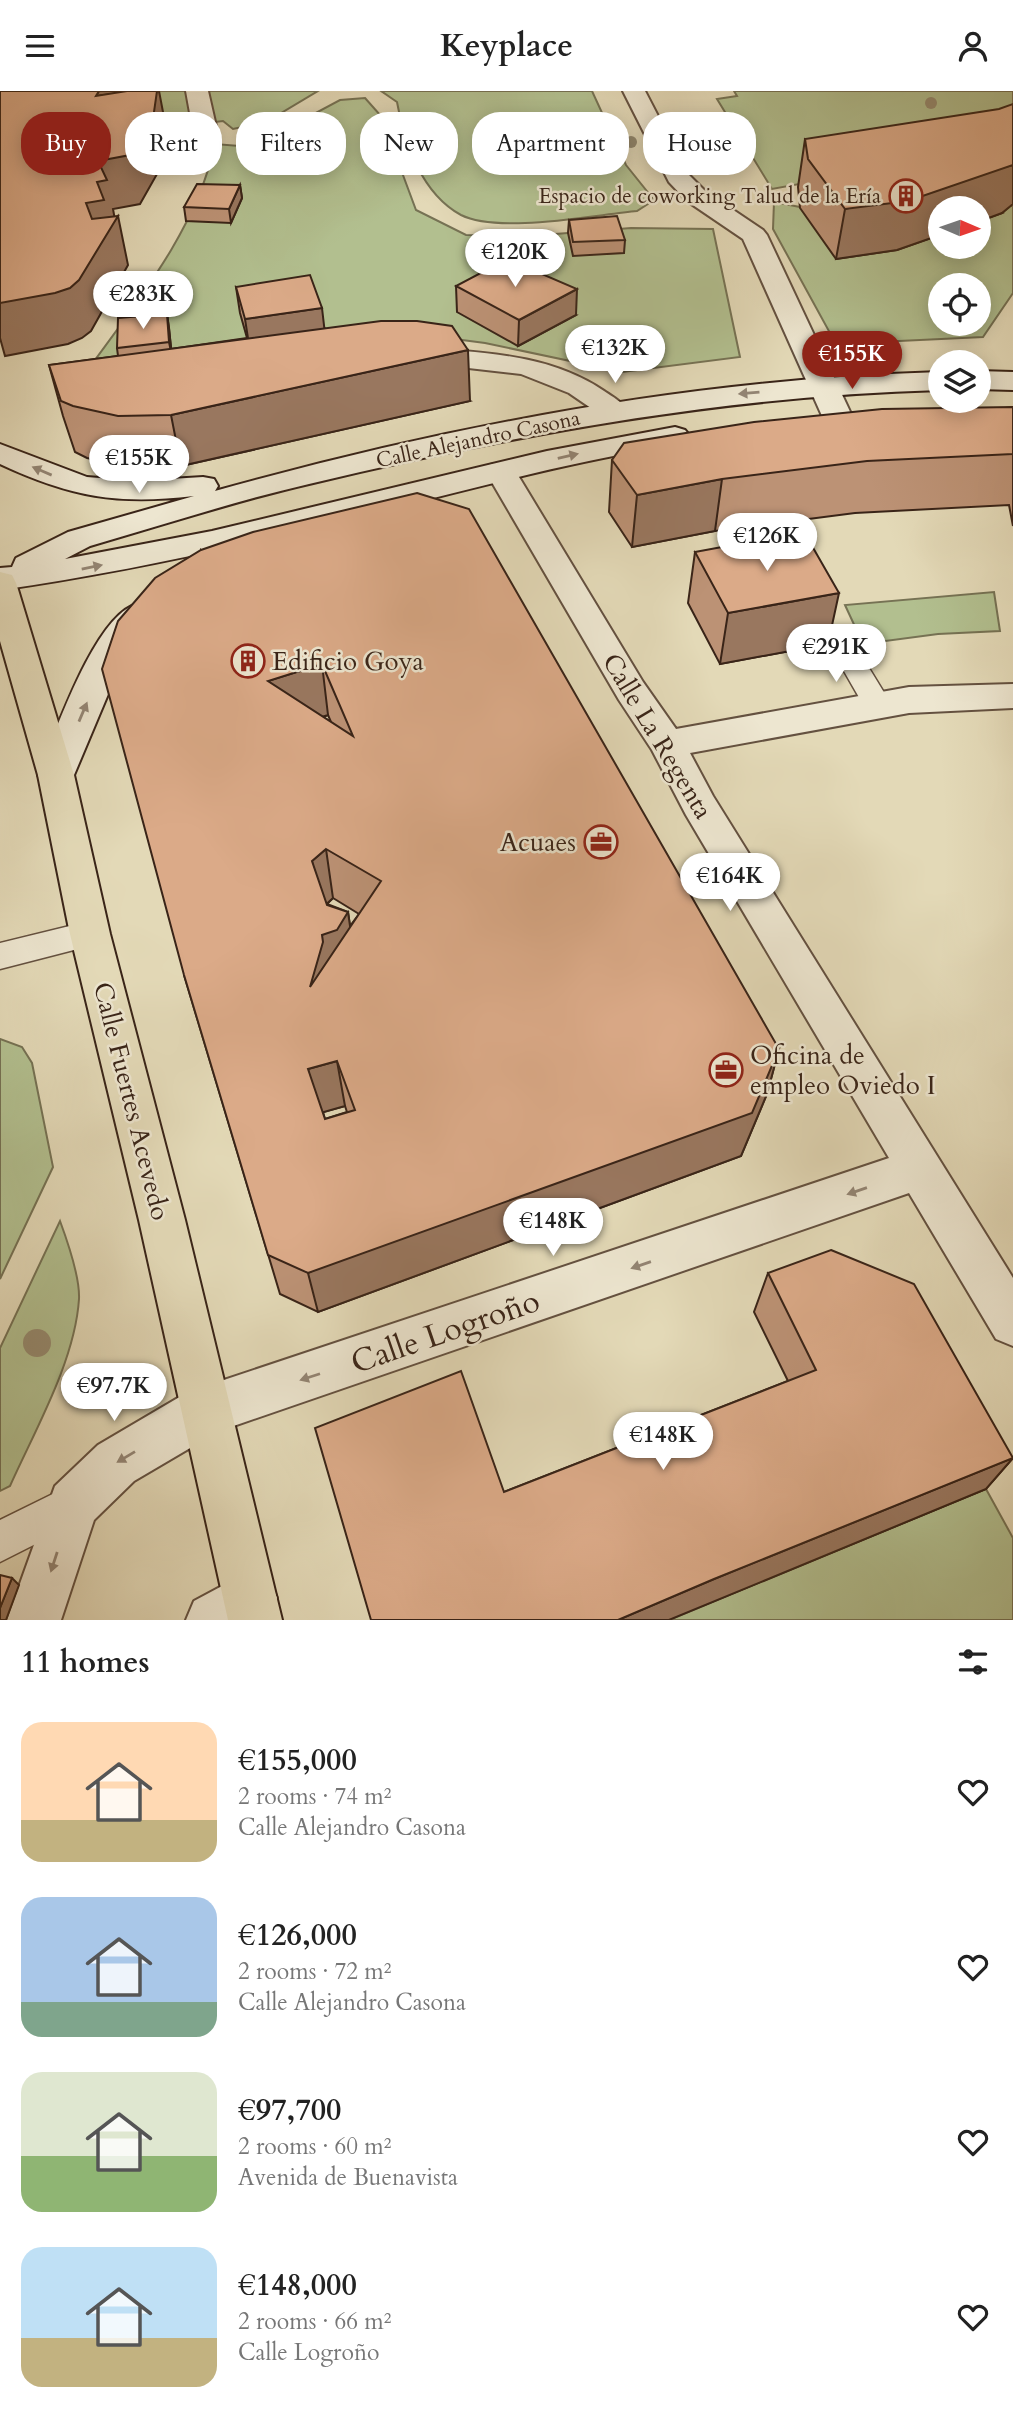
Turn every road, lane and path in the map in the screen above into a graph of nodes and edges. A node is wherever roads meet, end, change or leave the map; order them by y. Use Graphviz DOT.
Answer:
graph roads {
  1 [pos="197,91"];
  2 [pos="634,91"];
  3 [pos="201,112"];
  4 [pos="390,355"];
  5 [pos="991,380"];
  6 [pos="1013,381"];
  7 [pos="928,382"];
  8 [pos="821,386"];
  9 [pos="614,411"];
  10 [pos="837,418"];
  11 [pos="699,433"];
  12 [pos="0,453"];
  13 [pos="501,472"];
  14 [pos="302,476"];
  15 [pos="0,581"];
  16 [pos="838,638"];
  17 [pos="1013,696"];
  18 [pos="878,706"];
  19 [pos="667,744"];
  20 [pos="56,775"];
  21 [pos="90,934"];
  22 [pos="0,956"];
  23 [pos="921,1168"];
  24 [pos="1013,1322"];
  25 [pos="206,1410"];
  26 [pos="73,1504"];
  27 [pos="0,1542"];
  28 [pos="240,1613"];
  29 [pos="34,1620"];
  1 -- 3 [label="street"];
  2 -- 8 [label="street"];
  4 -- 9 [label="street"];
  5 -- 6 [label="street"];
  7 -- 8 [label="street, Calle Alejandro Casona"];
  8 -- 9 [label="street, Calle Alejandro Casona, one-way"];
  8 -- 10 [label="street"];
  9 -- 14 [label="street, Calle Alejandro Casona"];
  13 -- 11 [label="street, Calle Alejandro Casona, one-way"];
  14 -- 12 [label="street, Calle Alejandro Casona, one-way"];
  15 -- 13 [label="street, Calle Alejandro Casona, one-way"];
  13 -- 19 [label="street, Calle La Regenta"];
  20 -- 13 [label="street, Calle Alejandro Casona, one-way"];
  14 -- 15 [label="street, Calle Alejandro Casona"];
  15 -- 20 [label="highway, Calle Fuertes Acevedo"];
  16 -- 18 [label="lane"];
  17 -- 18 [label="street"];
  18 -- 19 [label="street"];
  19 -- 23 [label="street, Calle La Regenta"];
  20 -- 21 [label="highway, Calle Fuertes Acevedo"];
  21 -- 22 [label="lane"];
  21 -- 25 [label="highway, Calle Fuertes Acevedo"];
  23 -- 24 [label="street, Calle La Regenta"];
  23 -- 25 [label="street, Calle Logroño, one-way"];
  25 -- 26 [label="street, Calle Logroño, one-way"];
  25 -- 28 [label="highway, Calle Fuertes Acevedo"];
  26 -- 27 [label="lane"];
  26 -- 29 [label="street, one-way"];
}
